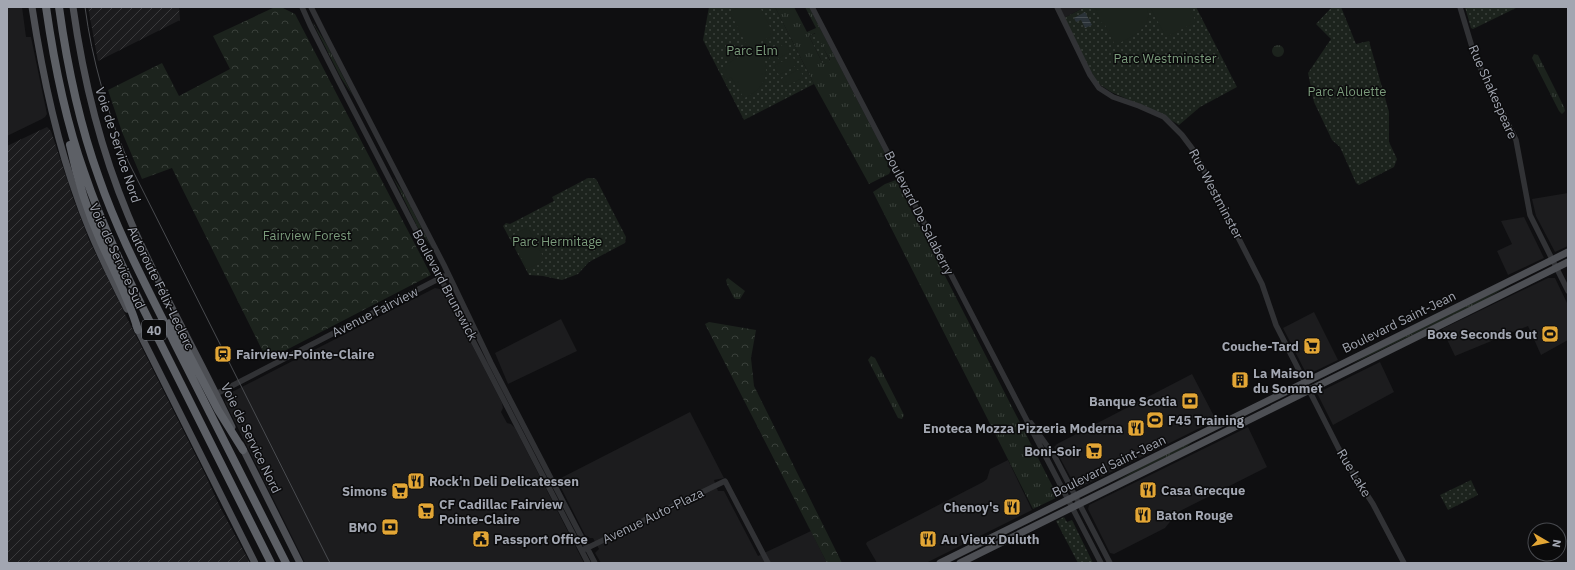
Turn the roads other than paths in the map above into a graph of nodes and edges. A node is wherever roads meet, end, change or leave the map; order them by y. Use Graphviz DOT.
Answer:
graph roads {
  1 [pos="32,7"];
  2 [pos="46,7"];
  3 [pos="59,7"];
  4 [pos="73,7"];
  5 [pos="302,7"];
  6 [pos="312,7"];
  7 [pos="812,7"];
  8 [pos="1056,7"];
  9 [pos="1460,7"];
  10 [pos="60,87"];
  11 [pos="1568,252"];
  12 [pos="1552,260"];
  13 [pos="1568,262"];
  14 [pos="1556,268"];
  15 [pos="448,274"];
  16 [pos="441,278"];
  17 [pos="147,289"];
  18 [pos="1568,291"];
  19 [pos="138,330"];
  20 [pos="1305,382"];
  21 [pos="1309,390"];
  22 [pos="216,394"];
  23 [pos="1027,419"];
  24 [pos="1213,428"];
  25 [pos="1202,443"];
  26 [pos="243,450"];
  27 [pos="1076,496"];
  28 [pos="1068,500"];
  29 [pos="1080,504"];
  30 [pos="1073,507"];
  31 [pos="585,549"];
  32 [pos="255,563"];
  33 [pos="271,563"];
  34 [pos="286,563"];
  35 [pos="300,563"];
  36 [pos="588,563"];
  37 [pos="595,563"];
  38 [pos="768,563"];
  39 [pos="940,563"];
  40 [pos="960,563"];
  41 [pos="1101,563"];
  42 [pos="1110,563"];
  43 [pos="1404,563"];
  1 -- 19 [label="main road, Voie de Service Sud"];
  2 -- 10 [label="highway, Autoroute Félix-Leclerc / 40"];
  3 -- 17 [label="highway, Autoroute Félix-Leclerc / 40"];
  4 -- 22 [label="main road, Voie de Service Nord"];
  5 -- 16 [label="street, Boulevard Brunswick"];
  6 -- 15 [label="street, Boulevard Brunswick"];
  7 -- 23 [label="street, Boulevard De Salaberry"];
  8 -- 20 [label="street, Rue Westminster"];
  9 -- 12 [label="street, Rue Shakespeare"];
  10 -- 19 [label="highway"];
  10 -- 33 [label="highway, Autoroute Félix-Leclerc / 40"];
  11 -- 12 [label="main road, Boulevard Saint-Jean"];
  12 -- 14 [label="street, Rue Shakespeare"];
  12 -- 20 [label="main road, Boulevard Saint-Jean"];
  13 -- 14 [label="main road, Boulevard Saint-Jean"];
  14 -- 18 [label="street, Rue Shakespeare"];
  14 -- 21 [label="main road, Boulevard Saint-Jean"];
  15 -- 16 [label="street, Avenue Fairview"];
  15 -- 31 [label="street, Boulevard Brunswick"];
  16 -- 22 [label="street, Avenue Fairview"];
  16 -- 31 [label="street, Boulevard Brunswick"];
  17 -- 26 [label="highway"];
  17 -- 34 [label="highway, Autoroute Félix-Leclerc / 40"];
  19 -- 32 [label="main road, Voie de Service Sud"];
  20 -- 21 [label="street, Rue Lake"];
  20 -- 24 [label="main road, Boulevard Saint-Jean"];
  21 -- 25 [label="main road, Boulevard Saint-Jean"];
  21 -- 43 [label="street, Rue Lake"];
  22 -- 26 [label="main road, Voie de Service Nord"];
  23 -- 27 [label="street, Boulevard De Salaberry"];
  23 -- 28 [label="street, Boulevard De Salaberry"];
  24 -- 25 [label="main road"];
  24 -- 27 [label="main road, Boulevard Saint-Jean"];
  25 -- 29 [label="main road, Boulevard Saint-Jean"];
  26 -- 35 [label="main road, Voie de Service Nord"];
  27 -- 28 [label="main road, Boulevard Saint-Jean"];
  27 -- 29 [label="street, Boulevard De Salaberry"];
  28 -- 30 [label="street, Boulevard De Salaberry"];
  28 -- 39 [label="main road, Boulevard Saint-Jean"];
  29 -- 30 [label="main road, Boulevard Saint-Jean"];
  29 -- 42 [label="street, Boulevard De Salaberry"];
  30 -- 40 [label="main road, Boulevard Saint-Jean"];
  30 -- 41 [label="street, Boulevard De Salaberry"];
  31 -- 36 [label="street, Boulevard Brunswick"];
  31 -- 37 [label="street, Boulevard Brunswick"];
  31 -- 38 [label="street, Avenue Auto-Plaza"];
}
